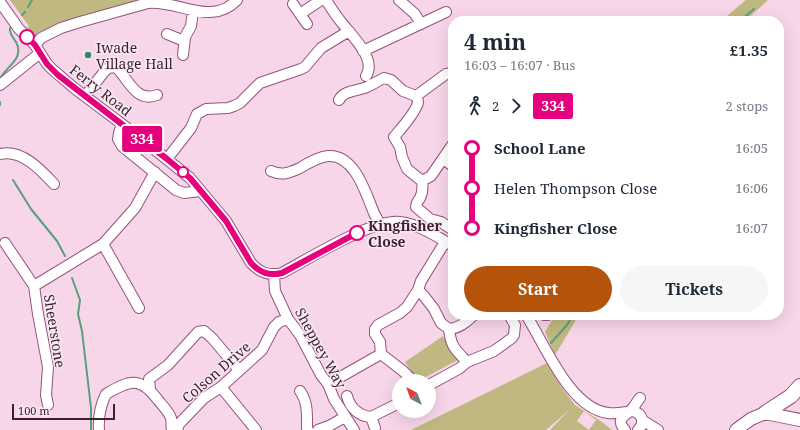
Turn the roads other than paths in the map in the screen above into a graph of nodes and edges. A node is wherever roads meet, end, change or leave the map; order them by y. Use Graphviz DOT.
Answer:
graph roads {
  1 [pos="237,0"];
  2 [pos="321,0"];
  3 [pos="326,0"];
  4 [pos="399,0"];
  5 [pos="0,2"];
  6 [pos="293,4"];
  7 [pos="193,11"];
  8 [pos="446,12"];
  9 [pos="300,14"];
  10 [pos="307,24"];
  11 [pos="421,24"];
  12 [pos="349,31"];
  13 [pos="167,34"];
  14 [pos="184,41"];
  15 [pos="38,49"];
  16 [pos="363,51"];
  17 [pos="183,55"];
  18 [pos="448,74"];
  19 [pos="366,76"];
  20 [pos="0,85"];
  21 [pos="157,95"];
  22 [pos="85,96"];
  23 [pos="416,96"];
  24 [pos="339,100"];
  25 [pos="122,124"];
  26 [pos="448,152"];
  27 [pos="0,154"];
  28 [pos="167,159"];
  29 [pos="443,159"];
  30 [pos="448,162"];
  31 [pos="155,172"];
  32 [pos="274,175"];
  33 [pos="422,181"];
  34 [pos="54,184"];
  35 [pos="200,192"];
  36 [pos="380,224"];
  37 [pos="448,227"];
  38 [pos="4,243"];
  39 [pos="103,244"];
  40 [pos="448,244"];
  41 [pos="448,245"];
  42 [pos="274,275"];
  43 [pos="34,286"];
  44 [pos="418,290"];
  45 [pos="139,308"];
  46 [pos="288,318"];
  47 [pos="468,320"];
  48 [pos="512,320"];
  49 [pos="529,320"];
  50 [pos="449,329"];
  51 [pos="381,354"];
  52 [pos="467,362"];
  53 [pos="239,370"];
  54 [pos="406,374"];
  55 [pos="436,381"];
  56 [pos="328,384"];
  57 [pos="800,386"];
  58 [pos="221,387"];
  59 [pos="150,389"];
  60 [pos="300,392"];
  61 [pos="347,396"];
  62 [pos="48,405"];
  63 [pos="392,406"];
  64 [pos="629,411"];
  65 [pos="609,413"];
  66 [pos="765,413"];
  67 [pos="371,416"];
  68 [pos="345,417"];
  69 [pos="642,418"];
  70 [pos="800,420"];
  71 [pos="622,427"];
  72 [pos="375,428"];
  73 [pos="100,430"];
  74 [pos="172,430"];
  75 [pos="177,430"];
  76 [pos="256,430"];
  77 [pos="308,430"];
  78 [pos="318,430"];
  79 [pos="354,430"];
  80 [pos="638,430"];
  81 [pos="658,430"];
  82 [pos="735,430"];
  1 -- 7 [label="street"];
  2 -- 9 [label="street"];
  3 -- 12 [label="street"];
  4 -- 11 [label="street"];
  5 -- 15 [label="street, Ferry Road"];
  6 -- 9 [label="street"];
  7 -- 14 [label="street"];
  7 -- 15 [label="street"];
  8 -- 11 [label="street"];
  9 -- 10 [label="street"];
  11 -- 16 [label="street"];
  12 -- 16 [label="street"];
  12 -- 28 [label="street"];
  13 -- 14 [label="street"];
  14 -- 17 [label="street"];
  15 -- 20 [label="street"];
  15 -- 22 [label="street, Ferry Road"];
  16 -- 19 [label="street"];
  18 -- 23 [label="street"];
  21 -- 22 [label="street"];
  22 -- 25 [label="street, Ferry Road"];
  23 -- 24 [label="street"];
  23 -- 33 [label="street"];
  25 -- 28 [label="street, Ferry Road"];
  25 -- 31 [label="street"];
  26 -- 29 [label="street"];
  27 -- 34 [label="street"];
  28 -- 35 [label="street, Ferry Road"];
  29 -- 30 [label="street"];
  29 -- 33 [label="street"];
  31 -- 35 [label="street"];
  31 -- 39 [label="street, Sheerstone"];
  32 -- 36 [label="street"];
  33 -- 37 [label="street"];
  35 -- 42 [label="street, Ferry Road"];
  36 -- 40 [label="street"];
  36 -- 42 [label="street"];
  38 -- 43 [label="street, Sheerstone"];
  39 -- 43 [label="street, Sheerstone"];
  39 -- 45 [label="street"];
  41 -- 44 [label="street"];
  42 -- 46 [label="street, Sheppey Way"];
  43 -- 62 [label="street, Sheerstone"];
  44 -- 50 [label="street"];
  44 -- 51 [label="street"];
  46 -- 53 [label="street, Colson Drive"];
  46 -- 56 [label="street, Sheppey Way"];
  47 -- 50 [label="street"];
  48 -- 52 [label="street"];
  49 -- 65 [label="street"];
  50 -- 52 [label="street"];
  51 -- 54 [label="street"];
  51 -- 56 [label="street"];
  52 -- 55 [label="street"];
  53 -- 58 [label="street, Colson Drive"];
  53 -- 59 [label="street"];
  56 -- 68 [label="street, Sheppey Way"];
  57 -- 66 [label="highway"];
  58 -- 75 [label="street, Colson Drive"];
  58 -- 76 [label="street"];
  59 -- 73 [label="street"];
  59 -- 74 [label="street"];
  60 -- 77 [label="street"];
  61 -- 67 [label="street"];
  63 -- 67 [label="street"];
  64 -- 65 [label="street"];
  64 -- 69 [label="street"];
  64 -- 69 [label="street"];
  64 -- 71 [label="street"];
  65 -- 71 [label="street"];
  66 -- 70 [label="main road"];
  66 -- 82 [label="main road"];
  67 -- 72 [label="street"];
  68 -- 78 [label="street"];
  68 -- 79 [label="street, Sheppey Way"];
  69 -- 80 [label="street"];
  69 -- 81 [label="street"];
}
